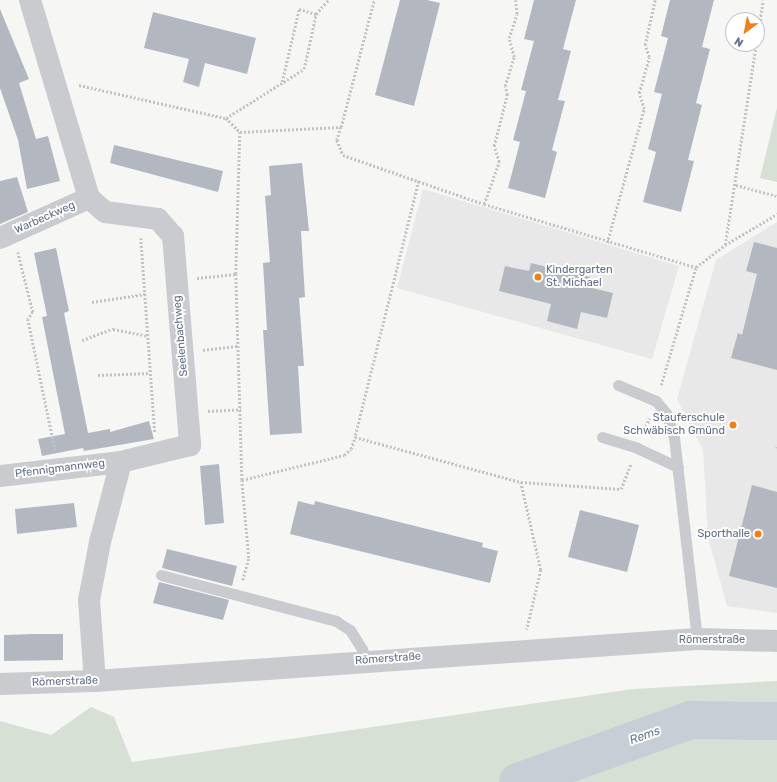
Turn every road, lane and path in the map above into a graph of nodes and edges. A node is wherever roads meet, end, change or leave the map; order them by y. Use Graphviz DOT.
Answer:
graph roads {
  1 [pos="30,0"];
  2 [pos="328,0"];
  3 [pos="374,0"];
  4 [pos="515,0"];
  5 [pos="655,0"];
  6 [pos="763,0"];
  7 [pos="761,12"];
  8 [pos="316,14"];
  9 [pos="755,52"];
  10 [pos="56,80"];
  11 [pos="282,82"];
  12 [pos="226,118"];
  13 [pos="341,127"];
  14 [pos="240,132"];
  15 [pos="419,181"];
  16 [pos="736,185"];
  17 [pos="777,196"];
  18 [pos="89,198"];
  19 [pos="484,204"];
  20 [pos="777,214"];
  21 [pos="140,218"];
  22 [pos="6,235"];
  23 [pos="607,243"];
  24 [pos="725,245"];
  25 [pos="696,267"];
  26 [pos="236,274"];
  27 [pos="177,279"];
  28 [pos="145,294"];
  29 [pos="92,302"];
  30 [pos="148,336"];
  31 [pos="82,340"];
  32 [pos="238,346"];
  33 [pos="183,353"];
  34 [pos="150,373"];
  35 [pos="98,376"];
  36 [pos="618,384"];
  37 [pos="656,401"];
  38 [pos="241,409"];
  39 [pos="187,411"];
  40 [pos="355,437"];
  41 [pos="602,437"];
  42 [pos="637,448"];
  43 [pos="156,453"];
  44 [pos="121,462"];
  45 [pos="678,467"];
  46 [pos="60,469"];
  47 [pos="0,476"];
  48 [pos="242,480"];
  49 [pos="521,482"];
  50 [pos="161,575"];
  51 [pos="239,596"];
  52 [pos="697,639"];
  53 [pos="777,641"];
  54 [pos="522,650"];
  55 [pos="366,661"];
  56 [pos="95,681"];
  57 [pos="0,684"];
  1 -- 10 [label="street"];
  2 -- 8 [label="path"];
  3 -- 13 [label="path"];
  4 -- 19 [label="path"];
  5 -- 23 [label="path"];
  6 -- 7 [label="path"];
  8 -- 11 [label="path"];
  8 -- 11 [label="path"];
  9 -- 16 [label="path"];
  10 -- 12 [label="path"];
  10 -- 18 [label="street"];
  11 -- 12 [label="path"];
  12 -- 14 [label="path"];
  13 -- 14 [label="path"];
  13 -- 15 [label="path"];
  14 -- 26 [label="path"];
  15 -- 19 [label="path"];
  15 -- 40 [label="path"];
  16 -- 17 [label="path"];
  16 -- 24 [label="path"];
  18 -- 21 [label="street, Seelenbachweg"];
  18 -- 22 [label="street, Warbeckweg"];
  19 -- 23 [label="path"];
  20 -- 24 [label="path"];
  21 -- 27 [label="street, Seelenbachweg"];
  21 -- 28 [label="path"];
  22 -- 46 [label="path"];
  23 -- 25 [label="path"];
  24 -- 25 [label="path"];
  25 -- 37 [label="path"];
  26 -- 27 [label="path"];
  26 -- 32 [label="path"];
  27 -- 33 [label="street, Seelenbachweg"];
  28 -- 29 [label="path"];
  28 -- 30 [label="path"];
  30 -- 31 [label="path"];
  30 -- 34 [label="path"];
  32 -- 33 [label="path"];
  32 -- 38 [label="path"];
  33 -- 39 [label="street, Seelenbachweg"];
  34 -- 35 [label="path"];
  34 -- 43 [label="path"];
  36 -- 37 [label="lane"];
  37 -- 42 [label="path"];
  37 -- 45 [label="lane"];
  38 -- 39 [label="path"];
  38 -- 48 [label="path"];
  39 -- 43 [label="street, Seelenbachweg"];
  40 -- 48 [label="path"];
  40 -- 49 [label="path"];
  41 -- 42 [label="lane"];
  42 -- 45 [label="lane"];
  42 -- 49 [label="path"];
  43 -- 44 [label="street, Seelenbachweg"];
  44 -- 46 [label="street, Pfennigmannweg"];
  44 -- 56 [label="street"];
  45 -- 52 [label="lane"];
  46 -- 47 [label="street, Pfennigmannweg"];
  48 -- 51 [label="path"];
  49 -- 54 [label="path"];
  50 -- 51 [label="lane"];
  51 -- 55 [label="lane"];
  52 -- 53 [label="street, Römerstraße"];
  52 -- 54 [label="street, Römerstraße"];
  54 -- 55 [label="street, Römerstraße"];
  55 -- 56 [label="street, Römerstraße"];
  56 -- 57 [label="street, Römerstraße"];
}
